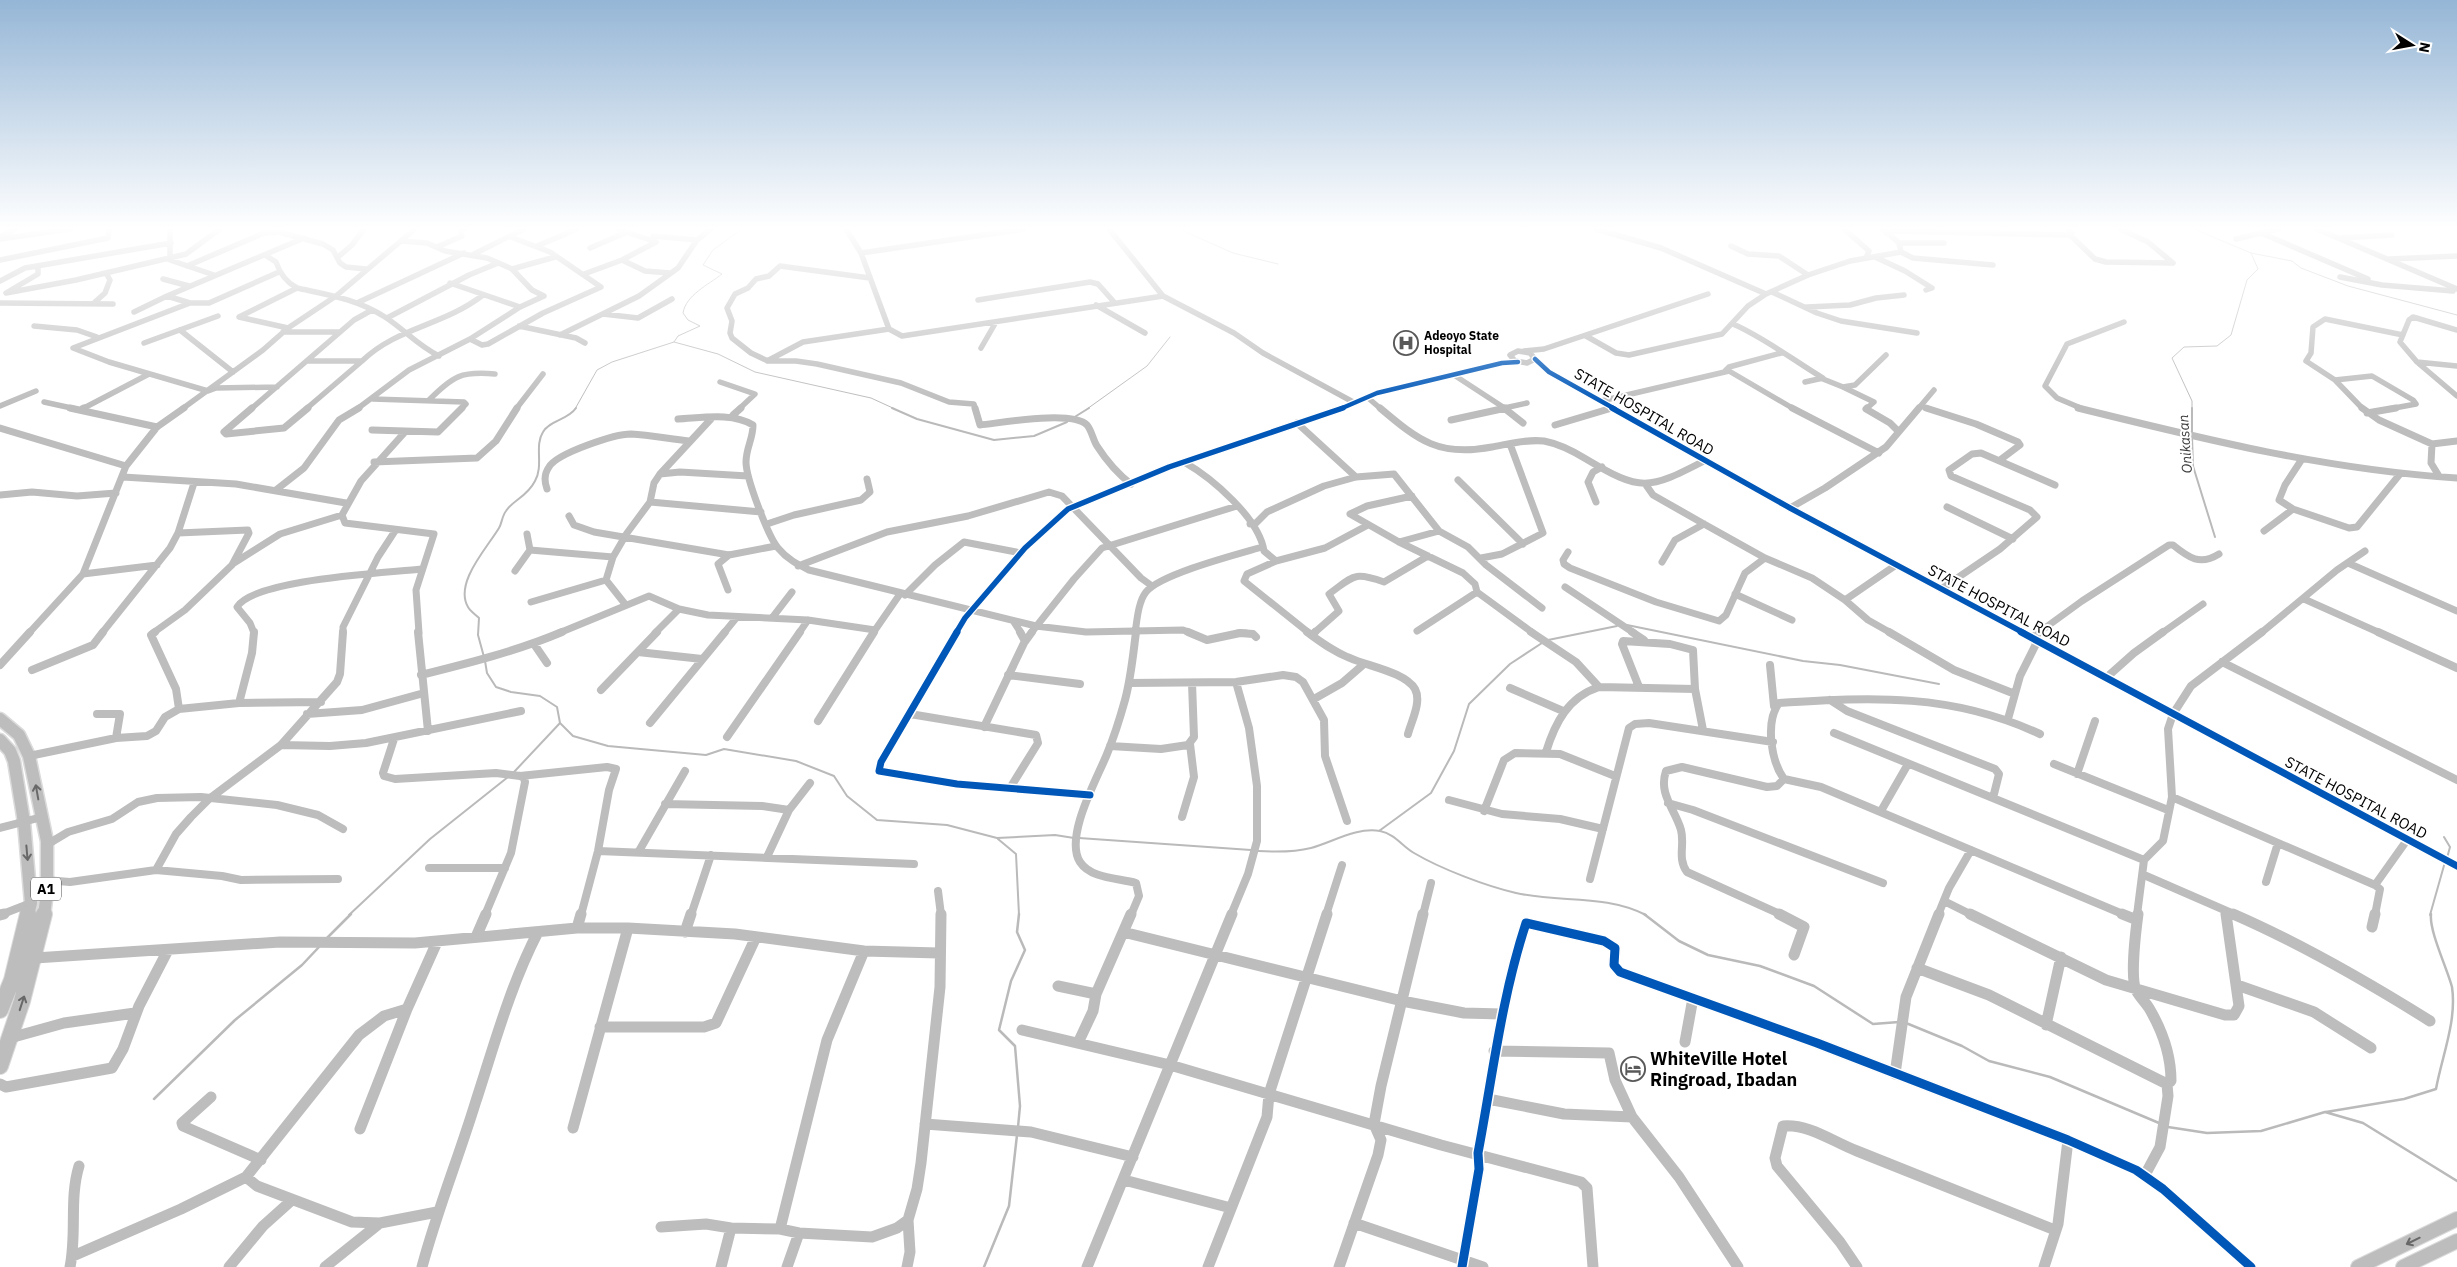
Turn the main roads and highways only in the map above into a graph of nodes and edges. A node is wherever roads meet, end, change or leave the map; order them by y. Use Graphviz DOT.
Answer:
graph roads {
  1 [pos="0,719"];
  2 [pos="0,740"];
  3 [pos="0,1010"];
  4 [pos="0,1066"];
  5 [pos="2457,1219"];
  6 [pos="2457,1241"];
  7 [pos="2358,1267"];
  8 [pos="2403,1267"];
  4 -- 1 [label="highway, A1, one-way"];
  2 -- 3 [label="highway, A1, one-way"];
  5 -- 7 [label="main road, one-way"];
  6 -- 8 [label="main road"];
}
